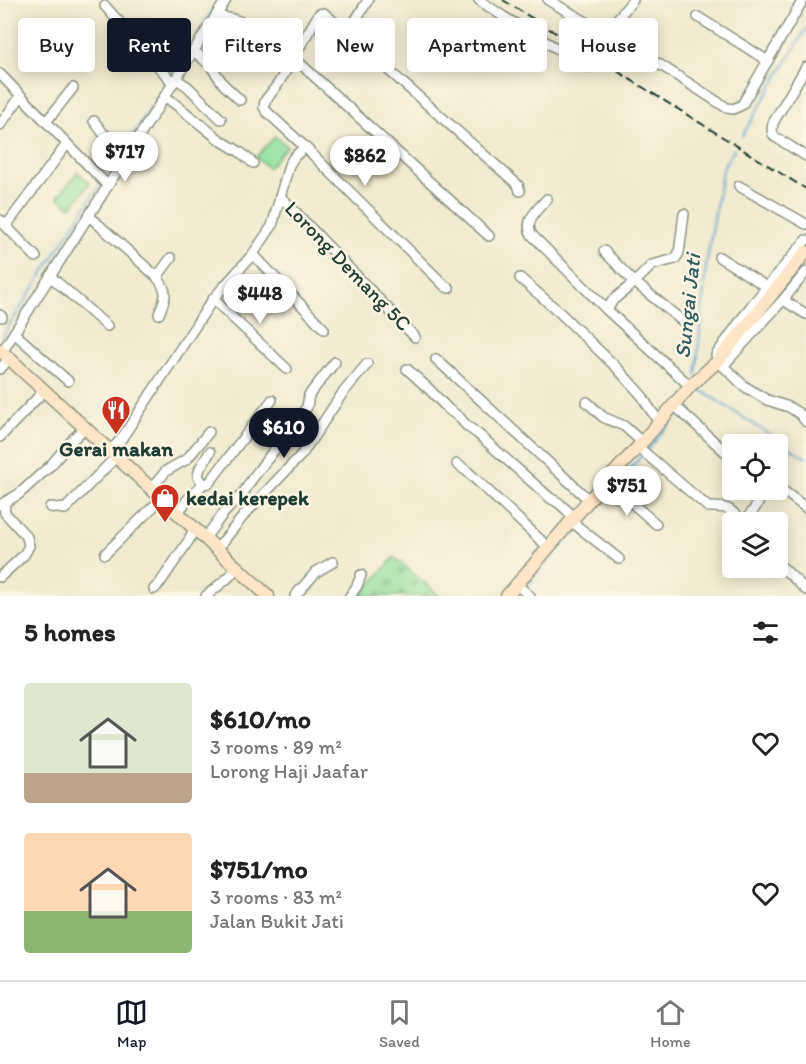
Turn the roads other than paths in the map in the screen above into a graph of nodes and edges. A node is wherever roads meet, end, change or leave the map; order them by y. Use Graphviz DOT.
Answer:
graph roads {
  1 [pos="226,0"];
  2 [pos="368,0"];
  3 [pos="479,0"];
  4 [pos="548,0"];
  5 [pos="633,0"];
  6 [pos="789,0"];
  7 [pos="801,3"];
  8 [pos="105,6"];
  9 [pos="216,16"];
  10 [pos="698,17"];
  11 [pos="233,18"];
  12 [pos="317,18"];
  13 [pos="329,18"];
  14 [pos="357,18"];
  15 [pos="578,18"];
  16 [pos="618,18"];
  17 [pos="315,21"];
  18 [pos="303,40"];
  19 [pos="559,49"];
  20 [pos="194,51"];
  21 [pos="768,61"];
  22 [pos="658,64"];
  23 [pos="303,66"];
  24 [pos="806,67"];
  25 [pos="285,72"];
  26 [pos="390,72"];
  27 [pos="0,74"];
  28 [pos="175,81"];
  29 [pos="803,81"];
  30 [pos="73,88"];
  31 [pos="21,96"];
  32 [pos="165,96"];
  33 [pos="240,100"];
  34 [pos="221,119"];
  35 [pos="94,121"];
  36 [pos="46,122"];
  37 [pos="0,125"];
  38 [pos="67,144"];
  39 [pos="305,147"];
  40 [pos="124,153"];
  41 [pos="806,156"];
  42 [pos="253,163"];
  43 [pos="105,183"];
  44 [pos="739,186"];
  45 [pos="520,191"];
  46 [pos="280,196"];
  47 [pos="547,199"];
  48 [pos="684,214"];
  49 [pos="89,216"];
  50 [pos="3,223"];
  51 [pos="806,224"];
  52 [pos="489,236"];
  53 [pos="806,240"];
  54 [pos="604,251"];
  55 [pos="806,252"];
  56 [pos="253,254"];
  57 [pos="36,257"];
  58 [pos="718,257"];
  59 [pos="171,258"];
  60 [pos="805,274"];
  61 [pos="50,276"];
  62 [pos="157,277"];
  63 [pos="520,278"];
  64 [pos="635,282"];
  65 [pos="767,286"];
  66 [pos="449,288"];
  67 [pos="213,299"];
  68 [pos="783,300"];
  69 [pos="607,310"];
  70 [pos="159,314"];
  71 [pos="806,314"];
  72 [pos="686,324"];
  73 [pos="107,326"];
  74 [pos="324,329"];
  75 [pos="14,333"];
  76 [pos="415,337"];
  77 [pos="4,354"];
  78 [pos="436,359"];
  79 [pos="335,362"];
  80 [pos="721,363"];
  81 [pos="367,364"];
  82 [pos="0,369"];
  83 [pos="287,369"];
  84 [pos="406,369"];
  85 [pos="68,381"];
  86 [pos="694,382"];
  87 [pos="44,391"];
  88 [pos="272,400"];
  89 [pos="587,402"];
  90 [pos="679,410"];
  91 [pos="659,422"];
  92 [pos="806,422"];
  93 [pos="85,428"];
  94 [pos="209,432"];
  95 [pos="0,437"];
  96 [pos="640,445"];
  97 [pos="722,449"];
  98 [pos="210,452"];
  99 [pos="113,454"];
  100 [pos="457,464"];
  101 [pos="203,484"];
  102 [pos="612,485"];
  103 [pos="151,489"];
  104 [pos="788,494"];
  105 [pos="162,498"];
  106 [pos="589,500"];
  107 [pos="2,504"];
  108 [pos="50,507"];
  109 [pos="806,508"];
  110 [pos="733,512"];
  111 [pos="178,513"];
  112 [pos="576,524"];
  113 [pos="656,524"];
  114 [pos="194,528"];
  115 [pos="205,538"];
  116 [pos="549,548"];
  117 [pos="217,549"];
  118 [pos="105,554"];
  119 [pos="619,559"];
  120 [pos="333,562"];
  121 [pos="237,567"];
  122 [pos="788,573"];
  123 [pos="361,575"];
  124 [pos="0,577"];
  125 [pos="154,589"];
  126 [pos="523,590"];
  127 [pos="806,590"];
  128 [pos="206,596"];
  129 [pos="268,596"];
  130 [pos="295,596"];
  131 [pos="350,596"];
  132 [pos="507,596"];
  1 -- 9 [label="street"];
  2 -- 14 [label="street"];
  3 -- 19 [label="street"];
  4 -- 15 [label="street"];
  5 -- 16 [label="street"];
  6 -- 7 [label="street"];
  7 -- 21 [label="street"];
  8 -- 28 [label="street"];
  9 -- 11 [label="street"];
  9 -- 20 [label="street"];
  10 -- 21 [label="street"];
  12 -- 13 [label="street"];
  17 -- 18 [label="street"];
  20 -- 28 [label="street"];
  20 -- 33 [label="street"];
  21 -- 22 [label="street"];
  23 -- 52 [label="street"];
  24 -- 29 [label="street"];
  25 -- 39 [label="street"];
  26 -- 45 [label="street"];
  27 -- 31 [label="street"];
  28 -- 32 [label="street"];
  28 -- 34 [label="street"];
  29 -- 41 [label="street"];
  30 -- 36 [label="street"];
  31 -- 36 [label="street"];
  31 -- 37 [label="street"];
  32 -- 40 [label="street"];
  32 -- 42 [label="street"];
  35 -- 40 [label="street"];
  36 -- 38 [label="street"];
  38 -- 43 [label="street"];
  38 -- 50 [label="street"];
  39 -- 46 [label="street"];
  39 -- 66 [label="street"];
  40 -- 43 [label="street"];
  43 -- 49 [label="street"];
  44 -- 51 [label="street"];
  46 -- 56 [label="street"];
  46 -- 76 [label="street, Lorong Demang 5C"];
  47 -- 69 [label="street"];
  48 -- 64 [label="street"];
  49 -- 61 [label="street"];
  49 -- 62 [label="street"];
  50 -- 57 [label="street"];
  53 -- 65 [label="street"];
  54 -- 64 [label="street"];
  55 -- 80 [label="street"];
  56 -- 67 [label="street"];
  56 -- 74 [label="street"];
  58 -- 65 [label="street"];
  59 -- 62 [label="street"];
  60 -- 68 [label="street"];
  61 -- 73 [label="street"];
  61 -- 75 [label="street"];
  62 -- 70 [label="street"];
  63 -- 91 [label="street"];
  64 -- 69 [label="street"];
  64 -- 72 [label="street"];
  65 -- 80 [label="street"];
  67 -- 83 [label="street"];
  67 -- 99 [label="street"];
  68 -- 71 [label="street"];
  68 -- 80 [label="street"];
  69 -- 86 [label="street"];
  75 -- 77 [label="street"];
  75 -- 85 [label="street"];
  77 -- 82 [label="street"];
  77 -- 87 [label="street"];
  78 -- 106 [label="street"];
  79 -- 115 [label="street"];
  80 -- 86 [label="street"];
  80 -- 92 [label="street"];
  81 -- 117 [label="street"];
  84 -- 112 [label="street"];
  86 -- 90 [label="street"];
  87 -- 93 [label="street"];
  87 -- 95 [label="street"];
  88 -- 101 [label="street"];
  89 -- 96 [label="street"];
  90 -- 91 [label="street"];
  90 -- 97 [label="street"];
  91 -- 96 [label="street"];
  93 -- 99 [label="street"];
  93 -- 107 [label="street"];
  94 -- 103 [label="street"];
  96 -- 102 [label="street"];
  96 -- 110 [label="street"];
  98 -- 101 [label="street"];
  99 -- 103 [label="street"];
  99 -- 108 [label="street"];
  100 -- 116 [label="street"];
  101 -- 111 [label="street"];
  102 -- 106 [label="street"];
  102 -- 113 [label="street"];
  103 -- 105 [label="street"];
  104 -- 109 [label="street"];
  105 -- 111 [label="street"];
  105 -- 118 [label="street"];
  106 -- 112 [label="street"];
  107 -- 124 [label="street"];
  111 -- 114 [label="street"];
  112 -- 116 [label="street"];
  112 -- 119 [label="street"];
  114 -- 115 [label="street"];
  114 -- 125 [label="street"];
  115 -- 117 [label="street"];
  116 -- 126 [label="street"];
  117 -- 121 [label="street"];
  120 -- 130 [label="street"];
  121 -- 128 [label="street"];
  121 -- 129 [label="street"];
  122 -- 127 [label="street"];
  123 -- 131 [label="street"];
  126 -- 132 [label="street"];
}
